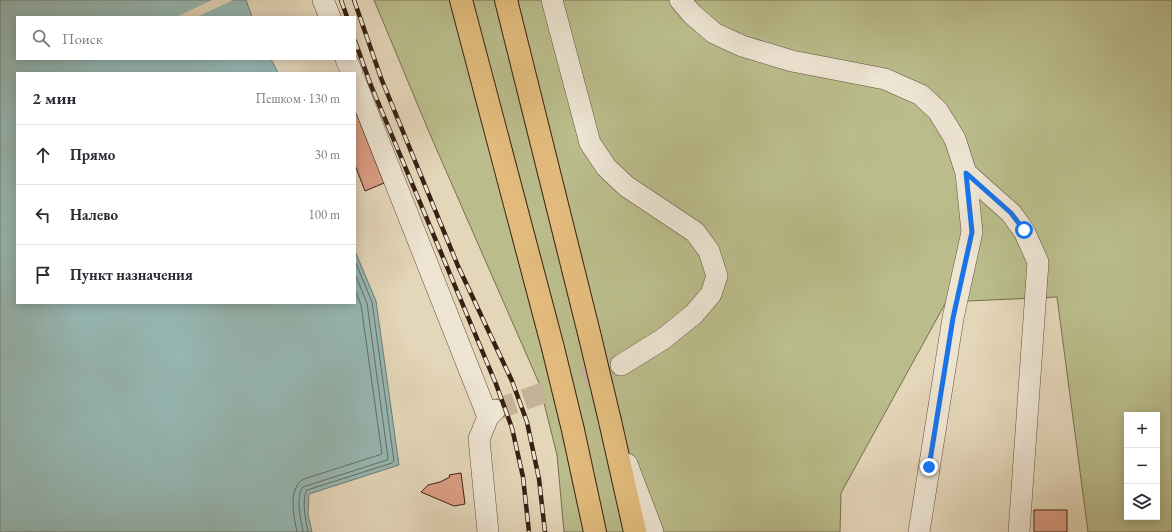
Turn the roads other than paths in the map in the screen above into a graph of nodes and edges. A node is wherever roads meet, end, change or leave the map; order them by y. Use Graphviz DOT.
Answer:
graph roads {
  1 [pos="323,0"];
  2 [pos="461,0"];
  3 [pos="506,0"];
  4 [pos="552,0"];
  5 [pos="680,0"];
  6 [pos="330,16"];
  7 [pos="346,60"];
  8 [pos="352,72"];
  9 [pos="356,83"];
  10 [pos="966,173"];
  11 [pos="621,366"];
  12 [pos="610,421"];
  13 [pos="488,532"];
  14 [pos="595,532"];
  15 [pos="635,532"];
  16 [pos="653,532"];
  17 [pos="919,532"];
  18 [pos="1019,532"];
  1 -- 6 [label="street"];
  2 -- 14 [label="highway, bridge"];
  3 -- 12 [label="highway, bridge"];
  4 -- 11 [label="street"];
  5 -- 10 [label="street"];
  7 -- 8 [label="street"];
  9 -- 13 [label="street"];
  10 -- 17 [label="street"];
  10 -- 18 [label="street"];
  12 -- 15 [label="highway"];
  12 -- 16 [label="street"];
}
